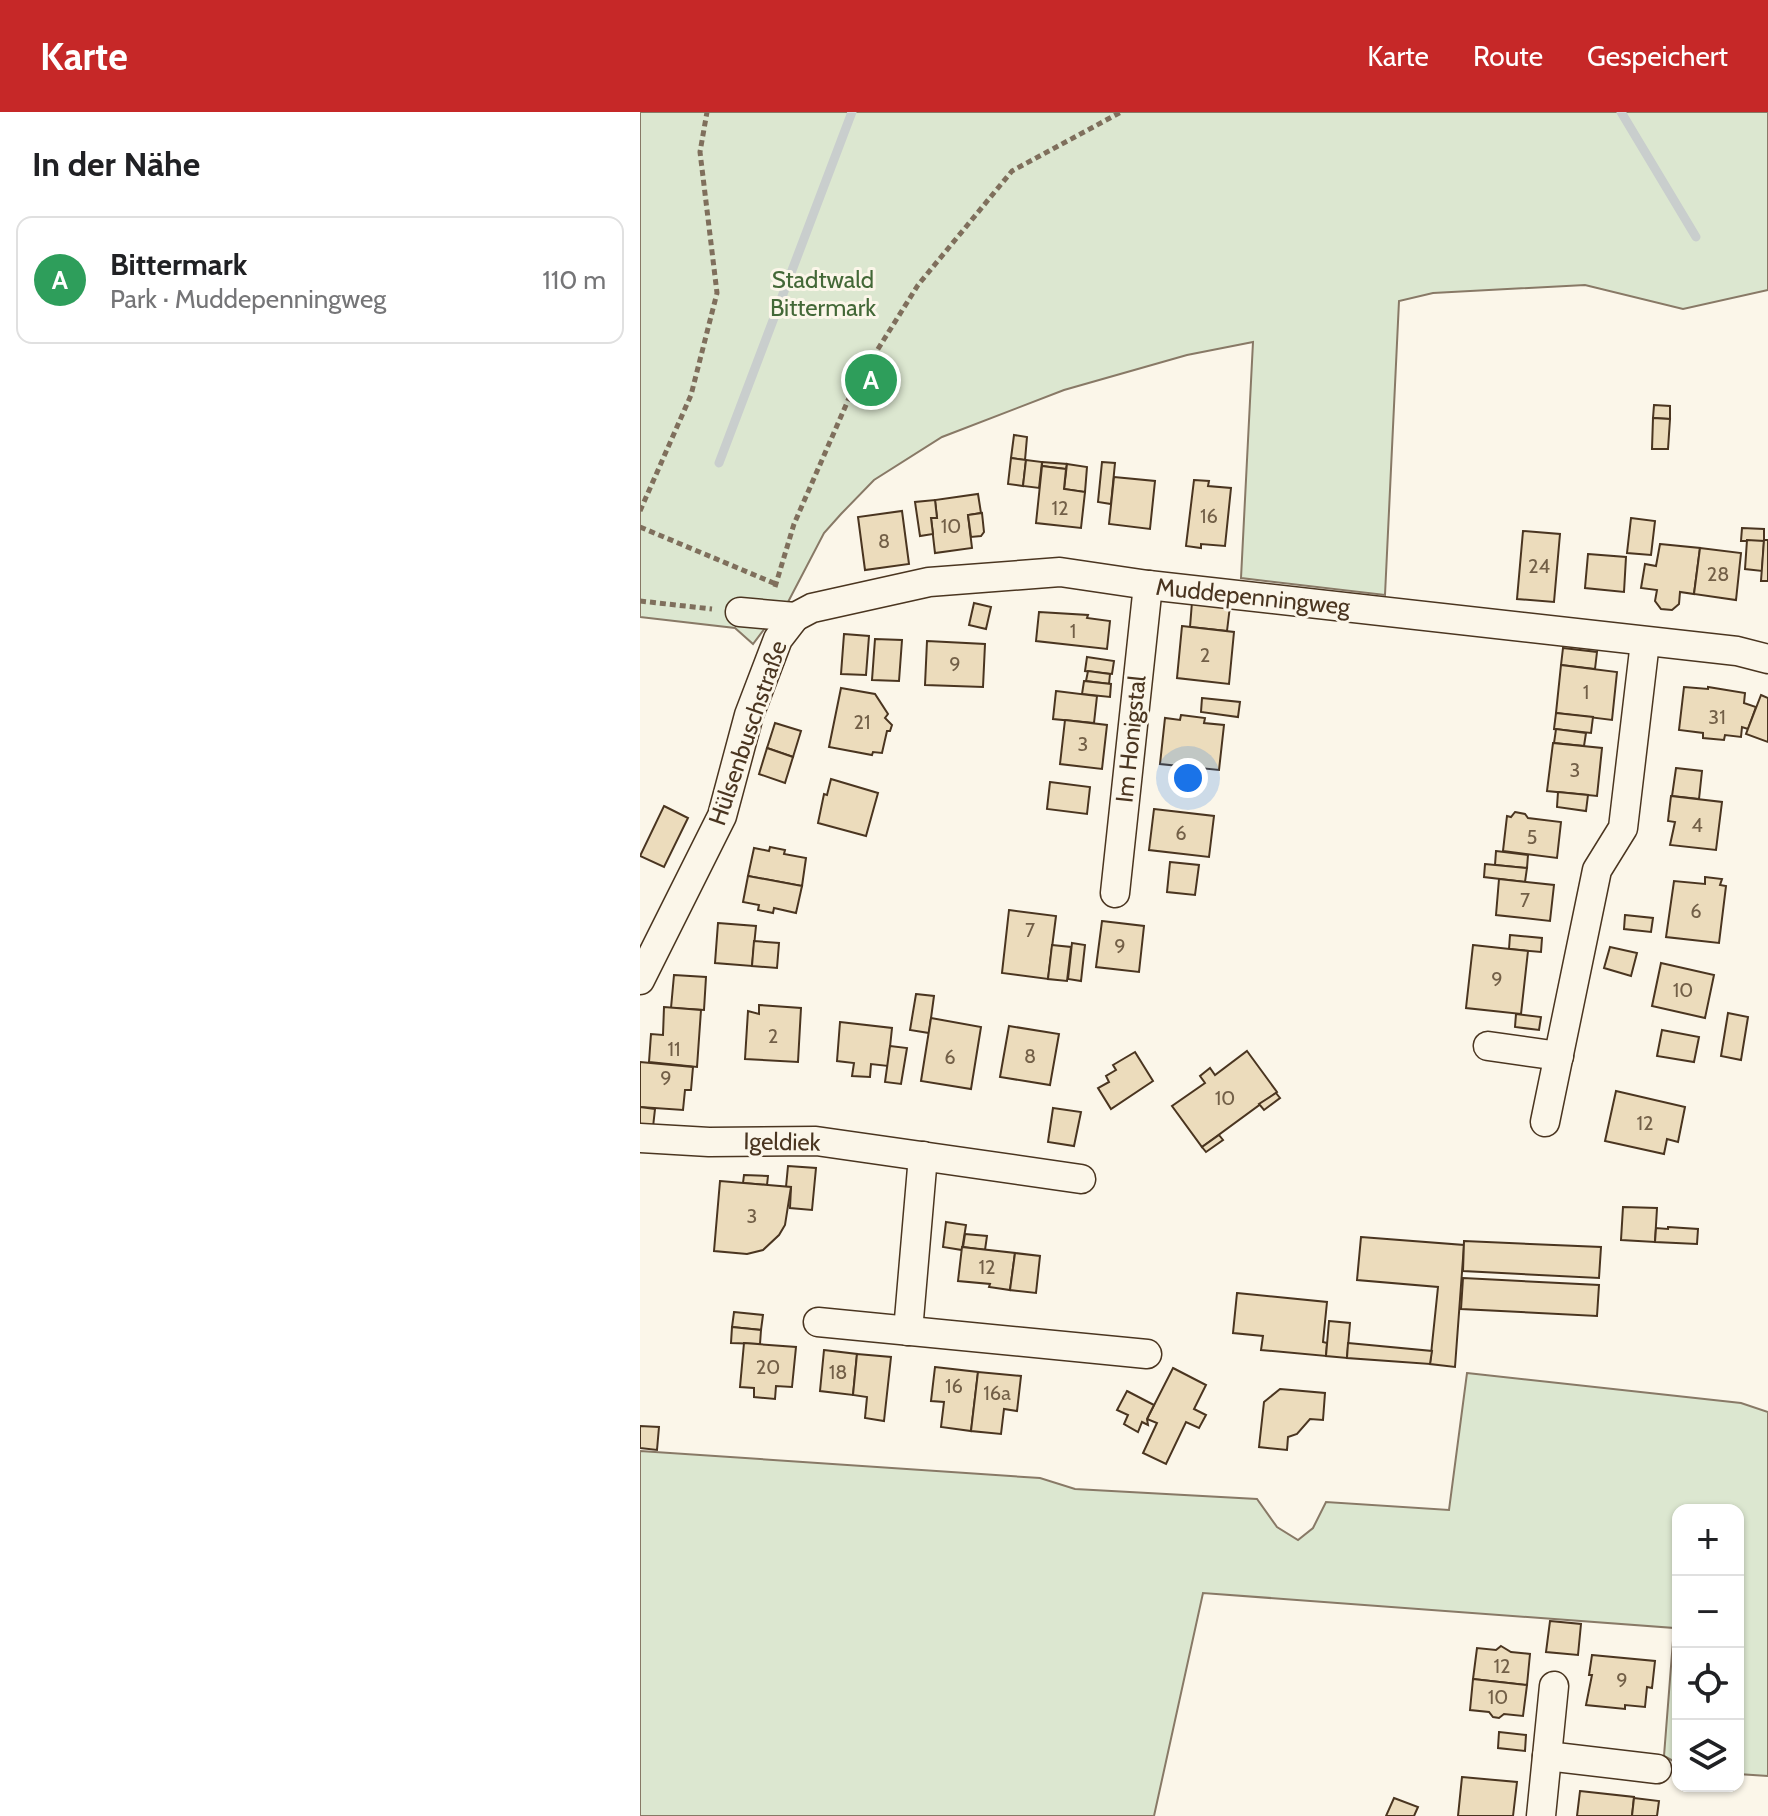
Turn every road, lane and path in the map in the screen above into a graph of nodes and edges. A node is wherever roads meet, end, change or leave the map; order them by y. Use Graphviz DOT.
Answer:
graph roads {
  1 [pos="707,112"];
  2 [pos="1121,112"];
  3 [pos="640,511"];
  4 [pos="640,527"];
  5 [pos="1148,585"];
  6 [pos="640,601"];
  7 [pos="740,612"];
  8 [pos="795,617"];
  9 [pos="1645,642"];
  10 [pos="1768,659"];
  11 [pos="1115,893"];
  12 [pos="640,980"];
  13 [pos="1488,1046"];
  14 [pos="1559,1056"];
  15 [pos="1545,1122"];
  16 [pos="640,1138"];
  17 [pos="923,1156"];
  18 [pos="1081,1179"];
  19 [pos="818,1322"];
  20 [pos="908,1331"];
  21 [pos="1147,1354"];
  22 [pos="1554,1686"];
  23 [pos="1547,1756"];
  24 [pos="1657,1769"];
  25 [pos="1541,1816"];
  1 -- 3 [label="path"];
  2 -- 4 [label="path"];
  5 -- 8 [label="street, Muddepenningweg"];
  5 -- 9 [label="street, Muddepenningweg"];
  5 -- 11 [label="street, Im Honigstal"];
  6 -- 7 [label="path"];
  7 -- 8 [label="street, Muddepenningweg"];
  8 -- 12 [label="street, Hülsenbuschstraße"];
  9 -- 10 [label="street, Muddepenningweg"];
  9 -- 14 [label="street"];
  13 -- 14 [label="street"];
  14 -- 15 [label="street"];
  16 -- 17 [label="street, Igeldiek"];
  17 -- 18 [label="street, Igeldiek"];
  17 -- 20 [label="street"];
  19 -- 20 [label="street"];
  20 -- 21 [label="street"];
  22 -- 23 [label="street"];
  23 -- 24 [label="street"];
  23 -- 25 [label="street"];
}
